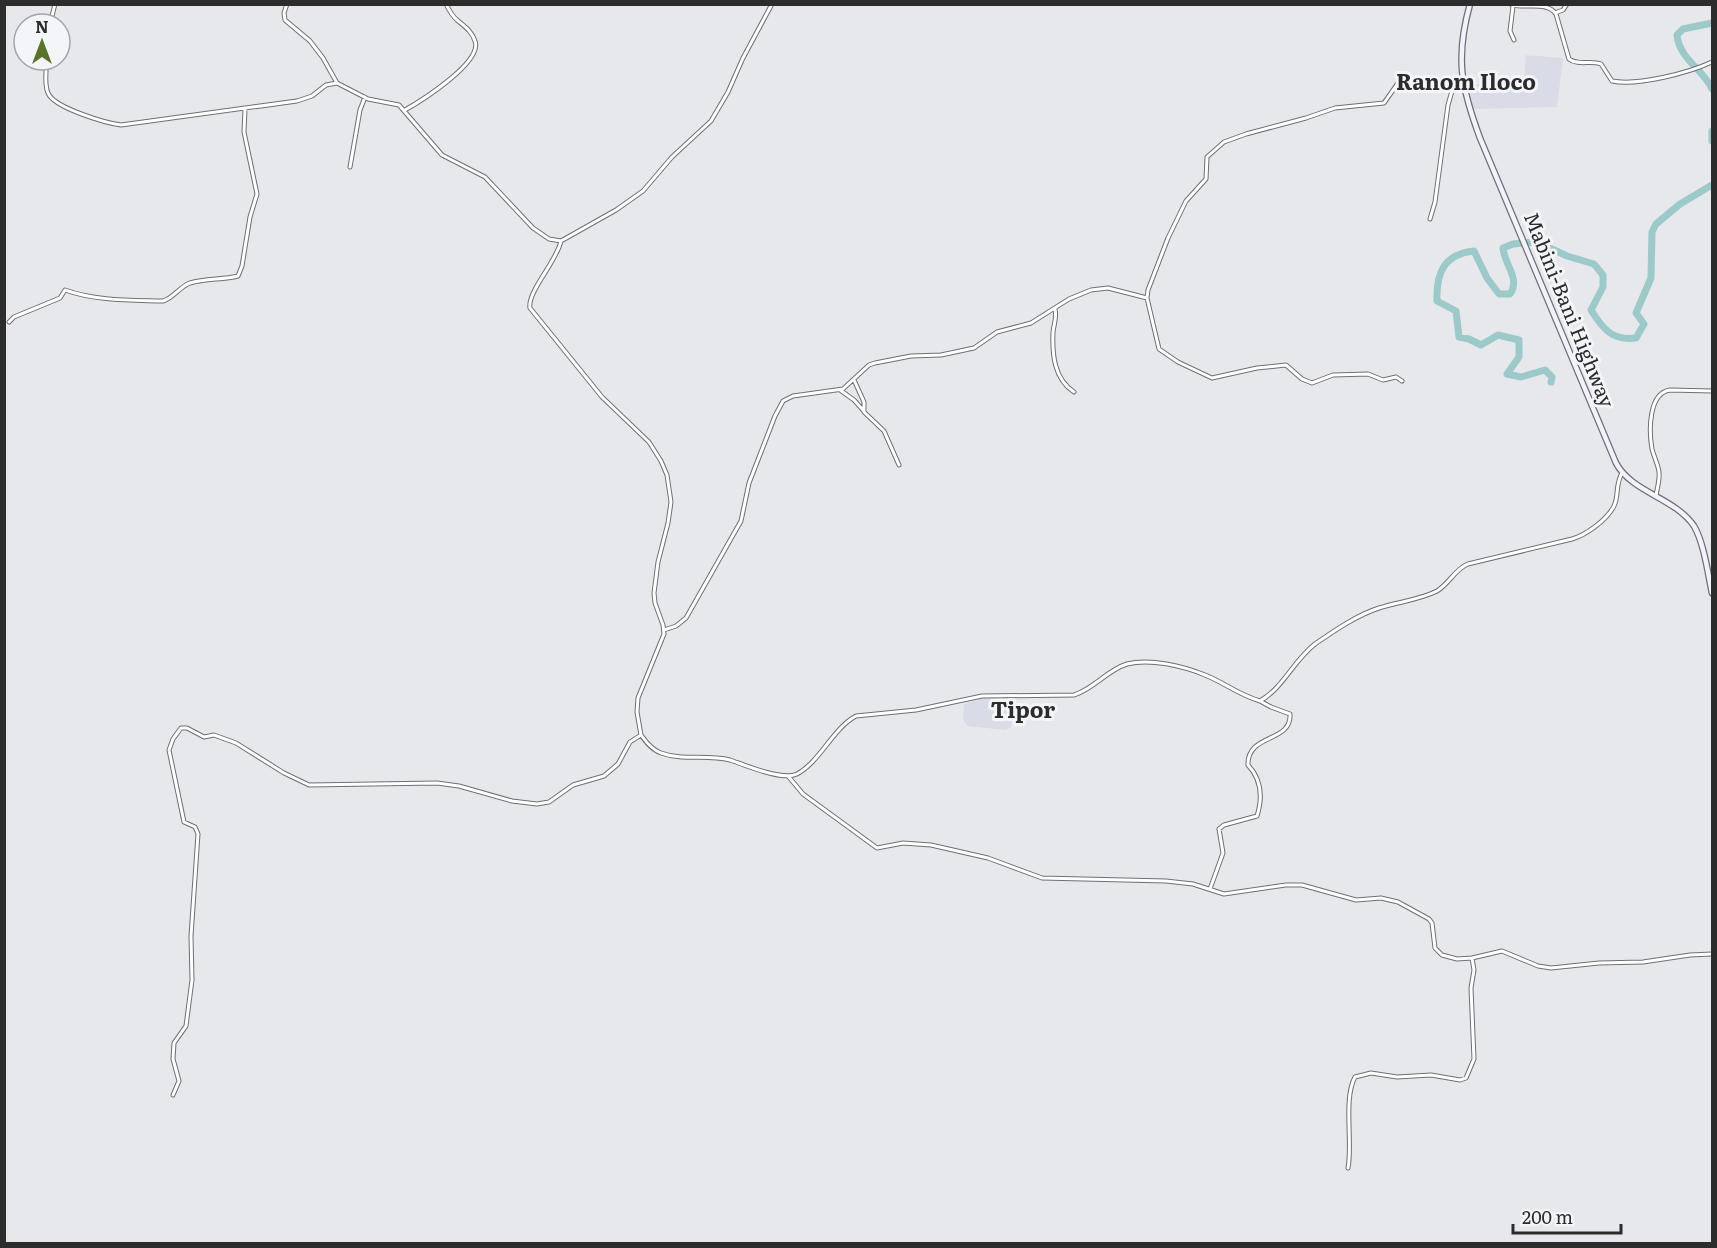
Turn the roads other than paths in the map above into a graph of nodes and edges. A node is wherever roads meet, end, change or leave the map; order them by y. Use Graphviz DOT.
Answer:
graph roads {
  1 [pos="281,4"];
  2 [pos="287,4"];
  3 [pos="446,4"];
  4 [pos="772,4"];
  5 [pos="1470,4"];
  6 [pos="1567,4"];
  7 [pos="1511,5"];
  8 [pos="284,9"];
  9 [pos="1555,13"];
  10 [pos="1514,40"];
  11 [pos="1713,62"];
  12 [pos="46,72"];
  13 [pos="337,82"];
  14 [pos="1454,84"];
  15 [pos="1463,84"];
  16 [pos="365,97"];
  17 [pos="244,109"];
  18 [pos="405,110"];
  19 [pos="350,167"];
  20 [pos="1430,219"];
  21 [pos="561,241"];
  22 [pos="1147,298"];
  23 [pos="1055,309"];
  24 [pos="9,322"];
  25 [pos="854,380"];
  26 [pos="1402,381"];
  27 [pos="840,390"];
  28 [pos="1713,391"];
  29 [pos="1074,392"];
  30 [pos="863,410"];
  31 [pos="899,465"];
  32 [pos="1622,473"];
  33 [pos="1656,496"];
  34 [pos="1713,593"];
  35 [pos="664,630"];
  36 [pos="1260,701"];
  37 [pos="641,735"];
  38 [pos="788,776"];
  39 [pos="1210,889"];
  40 [pos="1713,954"];
  41 [pos="1472,958"];
  42 [pos="173,1095"];
  43 [pos="1348,1168"];
  1 -- 8 [label="street"];
  2 -- 8 [label="street"];
  3 -- 18 [label="street"];
  4 -- 21 [label="street"];
  5 -- 15 [label="main road, Mabini-Bani Highway"];
  6 -- 9 [label="street"];
  7 -- 9 [label="street"];
  7 -- 10 [label="street"];
  8 -- 13 [label="street"];
  9 -- 11 [label="street"];
  12 -- 17 [label="street"];
  13 -- 16 [label="street"];
  13 -- 17 [label="street"];
  14 -- 15 [label="street"];
  14 -- 20 [label="street"];
  14 -- 22 [label="street"];
  15 -- 32 [label="main road, Mabini-Bani Highway"];
  16 -- 18 [label="street"];
  16 -- 19 [label="street"];
  17 -- 24 [label="street"];
  18 -- 21 [label="street"];
  21 -- 35 [label="street"];
  22 -- 23 [label="street"];
  22 -- 26 [label="street"];
  23 -- 25 [label="street"];
  23 -- 29 [label="street"];
  25 -- 27 [label="street"];
  25 -- 30 [label="street"];
  27 -- 30 [label="street"];
  27 -- 35 [label="street"];
  28 -- 33 [label="street"];
  30 -- 31 [label="street"];
  32 -- 33 [label="main road, Mabini-Bani Highway"];
  32 -- 36 [label="street"];
  33 -- 34 [label="main road, Mabini-Bani Highway"];
  35 -- 37 [label="street"];
  36 -- 38 [label="street"];
  36 -- 39 [label="street"];
  37 -- 38 [label="street"];
  37 -- 42 [label="street"];
  38 -- 39 [label="street"];
  39 -- 41 [label="street"];
  40 -- 41 [label="street"];
  41 -- 43 [label="street"];
}
